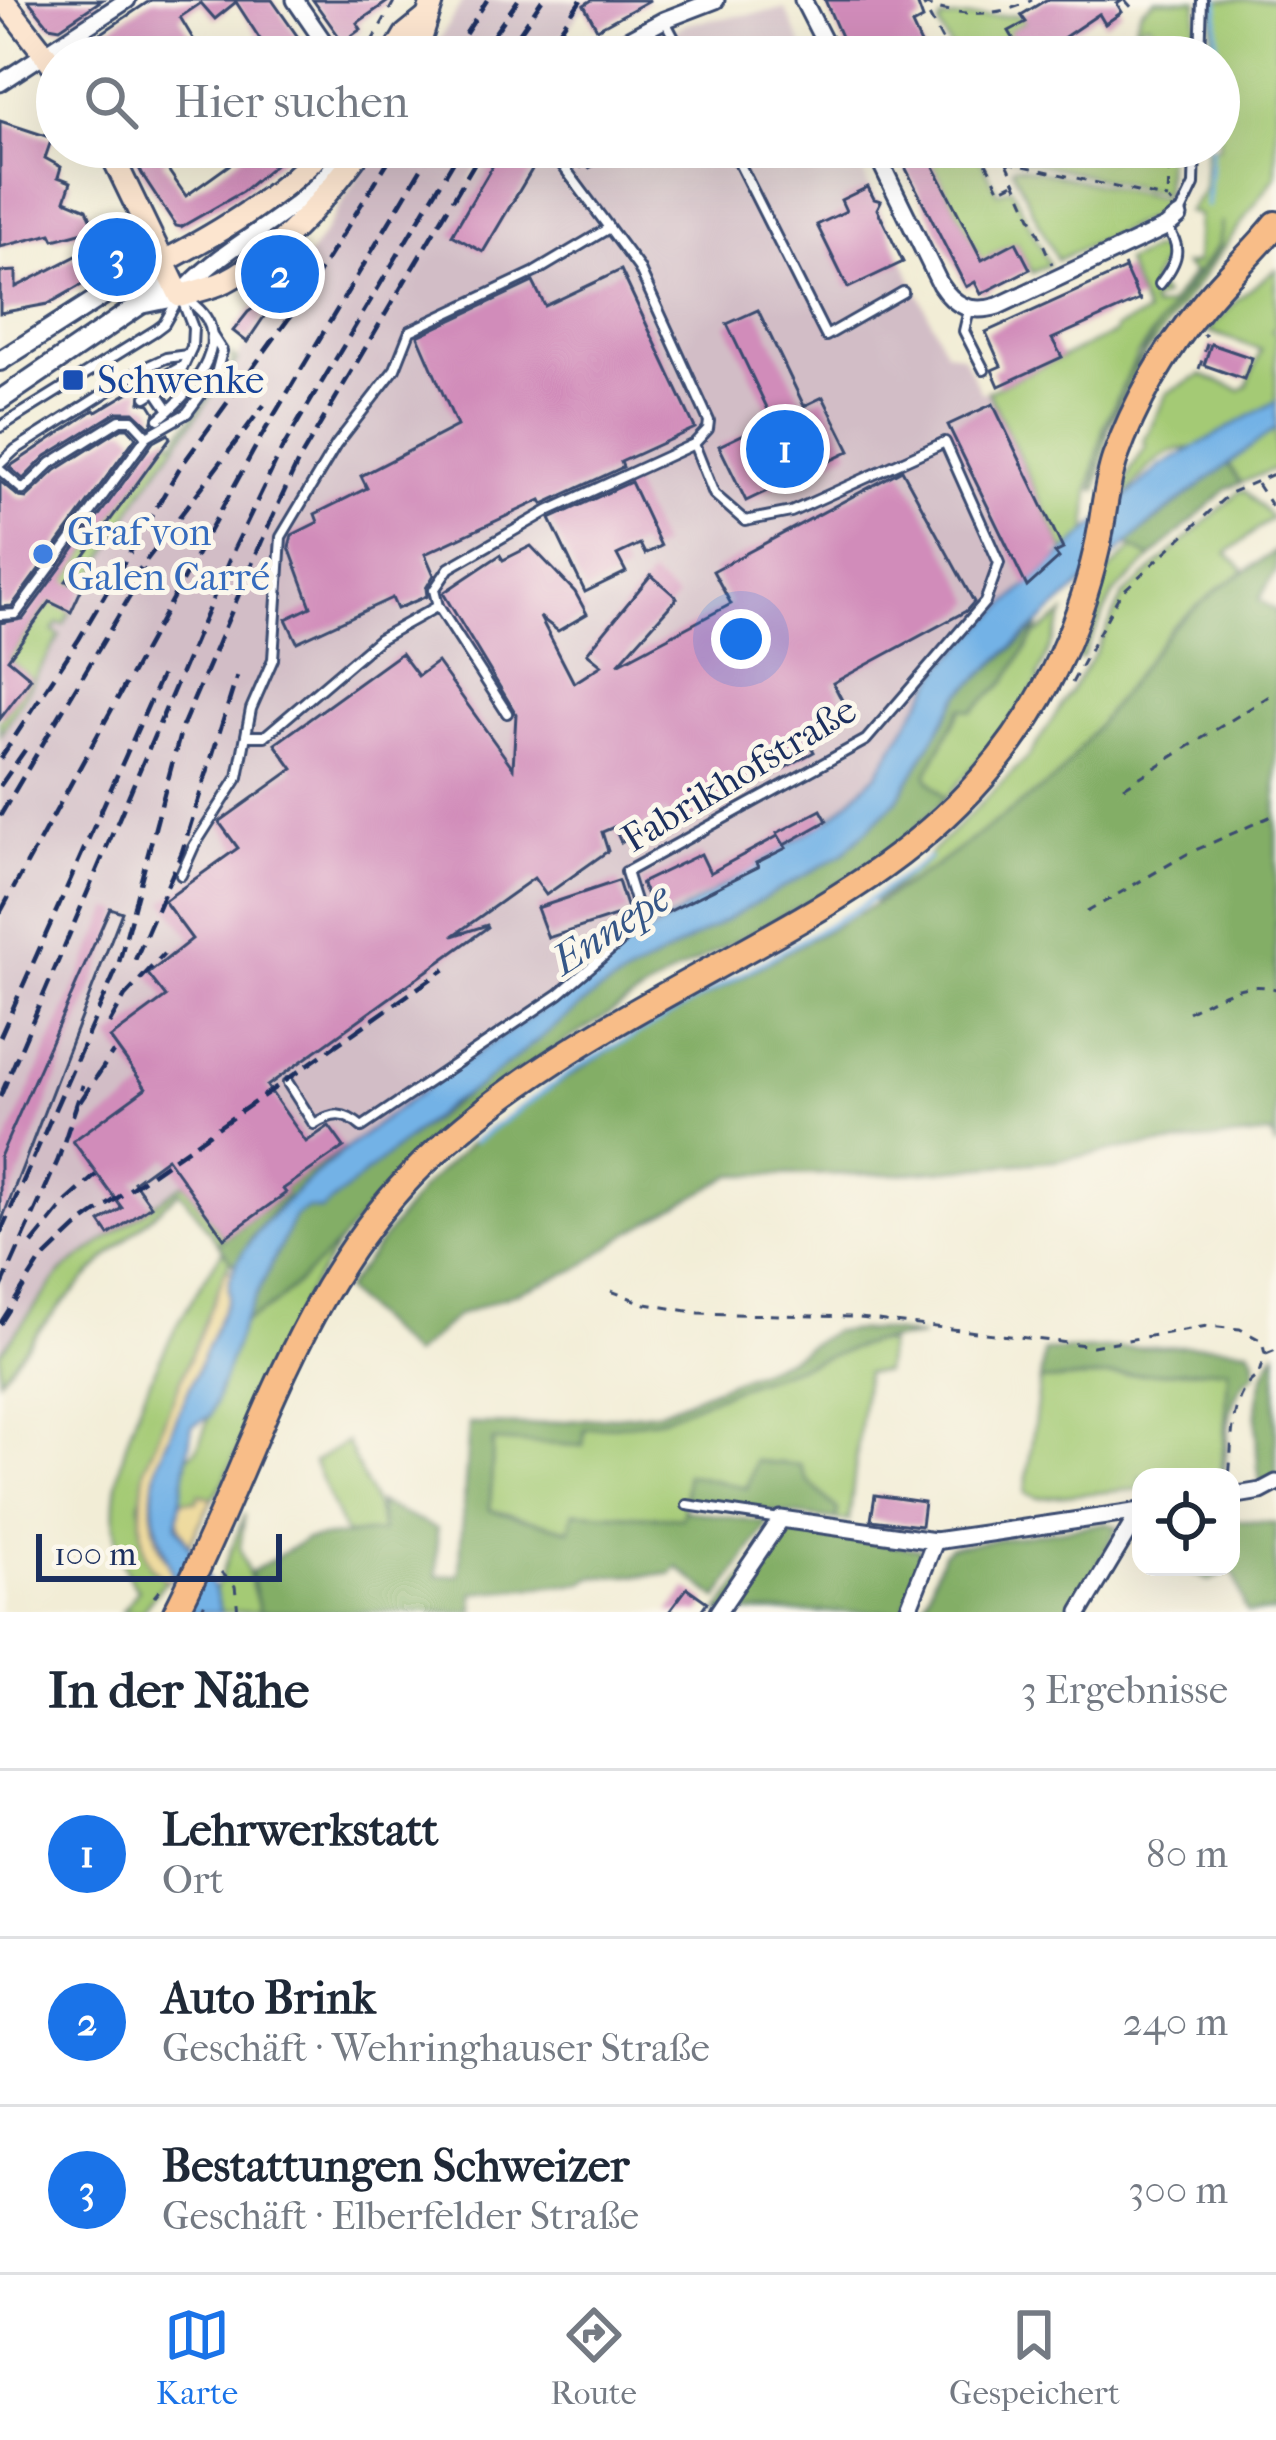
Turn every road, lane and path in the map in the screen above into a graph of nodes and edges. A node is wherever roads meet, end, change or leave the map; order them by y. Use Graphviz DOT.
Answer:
graph roads {
  1 [pos="3,0"];
  2 [pos="127,0"];
  3 [pos="295,0"];
  4 [pos="395,0"];
  5 [pos="716,0"];
  6 [pos="803,0"];
  7 [pos="1032,0"];
  8 [pos="1124,0"];
  9 [pos="1202,0"];
  10 [pos="922,2"];
  11 [pos="430,9"];
  12 [pos="1135,10"];
  13 [pos="664,20"];
  14 [pos="84,36"];
  15 [pos="320,36"];
  16 [pos="374,36"];
  17 [pos="404,36"];
  18 [pos="635,36"];
  19 [pos="673,36"];
  20 [pos="821,36"];
  21 [pos="939,36"];
  22 [pos="1201,36"];
  23 [pos="36,43"];
  24 [pos="36,69"];
  25 [pos="0,83"];
  26 [pos="118,168"];
  27 [pos="304,168"];
  28 [pos="326,168"];
  29 [pos="346,168"];
  30 [pos="565,168"];
  31 [pos="741,168"];
  32 [pos="883,168"];
  33 [pos="989,168"];
  34 [pos="1009,168"];
  35 [pos="1032,168"];
  36 [pos="1170,168"];
  37 [pos="1195,168"];
  38 [pos="1016,182"];
  39 [pos="1173,221"];
  40 [pos="1276,224"];
  41 [pos="609,228"];
  42 [pos="1117,250"];
  43 [pos="163,262"];
  44 [pos="1058,277"];
  45 [pos="1160,284"];
  46 [pos="904,292"];
  47 [pos="180,296"];
  48 [pos="1141,302"];
  49 [pos="141,304"];
  50 [pos="969,309"];
  51 [pos="1187,325"];
  52 [pos="213,337"];
  53 [pos="187,355"];
  54 [pos="0,361"];
  55 [pos="1198,369"];
  56 [pos="984,370"];
  57 [pos="134,377"];
  58 [pos="155,391"];
  59 [pos="146,397"];
  60 [pos="0,400"];
  61 [pos="170,410"];
  62 [pos="161,424"];
  63 [pos="0,427"];
  64 [pos="147,436"];
  65 [pos="694,444"];
  66 [pos="0,467"];
  67 [pos="1276,473"];
  68 [pos="1256,482"];
  69 [pos="1276,513"];
  70 [pos="438,605"];
  71 [pos="0,615"];
  72 [pos="1068,690"];
  73 [pos="1276,692"];
  74 [pos="507,713"];
  75 [pos="248,736"];
  76 [pos="1124,788"];
  77 [pos="1276,814"];
  78 [pos="182,874"];
  79 [pos="1087,912"];
  80 [pos="1276,989"];
  81 [pos="1188,1012"];
  82 [pos="288,1083"];
  83 [pos="611,1292"];
  84 [pos="1276,1350"];
  85 [pos="1264,1354"];
  86 [pos="1229,1468"];
  87 [pos="1276,1483"];
  88 [pos="1240,1494"];
  89 [pos="687,1505"];
  90 [pos="1132,1512"];
  91 [pos="781,1519"];
  92 [pos="1132,1524"];
  93 [pos="935,1540"];
  94 [pos="217,1575"];
  95 [pos="162,1587"];
  96 [pos="154,1597"];
  97 [pos="176,1612"];
  98 [pos="238,1612"];
  99 [pos="718,1612"];
  100 [pos="907,1612"];
  101 [pos="1080,1612"];
  1 -- 23 [label="main road"];
  2 -- 14 [label="street"];
  3 -- 15 [label="street"];
  4 -- 16 [label="path"];
  5 -- 13 [label="street"];
  6 -- 20 [label="street"];
  7 -- 10 [label="path"];
  8 -- 12 [label="path"];
  9 -- 22 [label="lane"];
  10 -- 21 [label="path"];
  11 -- 17 [label="main road"];
  13 -- 18 [label="street"];
  13 -- 19 [label="lane"];
  24 -- 25 [label="street"];
  26 -- 43 [label="main road"];
  27 -- 43 [label="main road"];
  28 -- 47 [label="street"];
  29 -- 47 [label="main road"];
  30 -- 41 [label="lane, Fabrikhofstraße"];
  31 -- 46 [label="lane"];
  32 -- 50 [label="street"];
  33 -- 38 [label="path"];
  34 -- 38 [label="path"];
  35 -- 36 [label="path"];
  37 -- 39 [label="lane"];
  38 -- 44 [label="path"];
  39 -- 42 [label="street"];
  39 -- 45 [label="lane"];
  40 -- 51 [label="main road"];
  41 -- 65 [label="lane, Fabrikhofstraße"];
  41 -- 75 [label="lane"];
  42 -- 44 [label="street"];
  42 -- 48 [label="path"];
  43 -- 47 [label="main road"];
  43 -- 49 [label="street"];
  43 -- 54 [label="street"];
  44 -- 50 [label="street"];
  47 -- 49 [label="street"];
  47 -- 52 [label="lane"];
  47 -- 53 [label="lane"];
  47 -- 63 [label="lane"];
  49 -- 60 [label="street"];
  50 -- 56 [label="lane"];
  51 -- 55 [label="path"];
  51 -- 97 [label="main road"];
  52 -- 61 [label="lane"];
  52 -- 62 [label="lane"];
  53 -- 57 [label="lane"];
  53 -- 58 [label="lane"];
  57 -- 58 [label="lane"];
  57 -- 66 [label="lane"];
  58 -- 59 [label="lane"];
  58 -- 61 [label="lane"];
  61 -- 62 [label="lane"];
  62 -- 64 [label="lane"];
  64 -- 66 [label="lane"];
  64 -- 71 [label="lane"];
  65 -- 70 [label="lane"];
  65 -- 82 [label="lane, Fabrikhofstraße"];
  67 -- 68 [label="path"];
  68 -- 69 [label="path"];
  68 -- 72 [label="path"];
  70 -- 74 [label="lane"];
  70 -- 75 [label="lane"];
  73 -- 76 [label="path"];
  75 -- 78 [label="lane"];
  77 -- 79 [label="path"];
  80 -- 81 [label="path"];
  83 -- 85 [label="path"];
  84 -- 85 [label="path"];
  85 -- 86 [label="path"];
  87 -- 88 [label="street"];
  89 -- 91 [label="lane"];
  90 -- 93 [label="street"];
  91 -- 93 [label="street"];
  91 -- 99 [label="street"];
  92 -- 101 [label="street"];
  93 -- 100 [label="street"];
  94 -- 98 [label="path"];
  95 -- 96 [label="path"];
}
